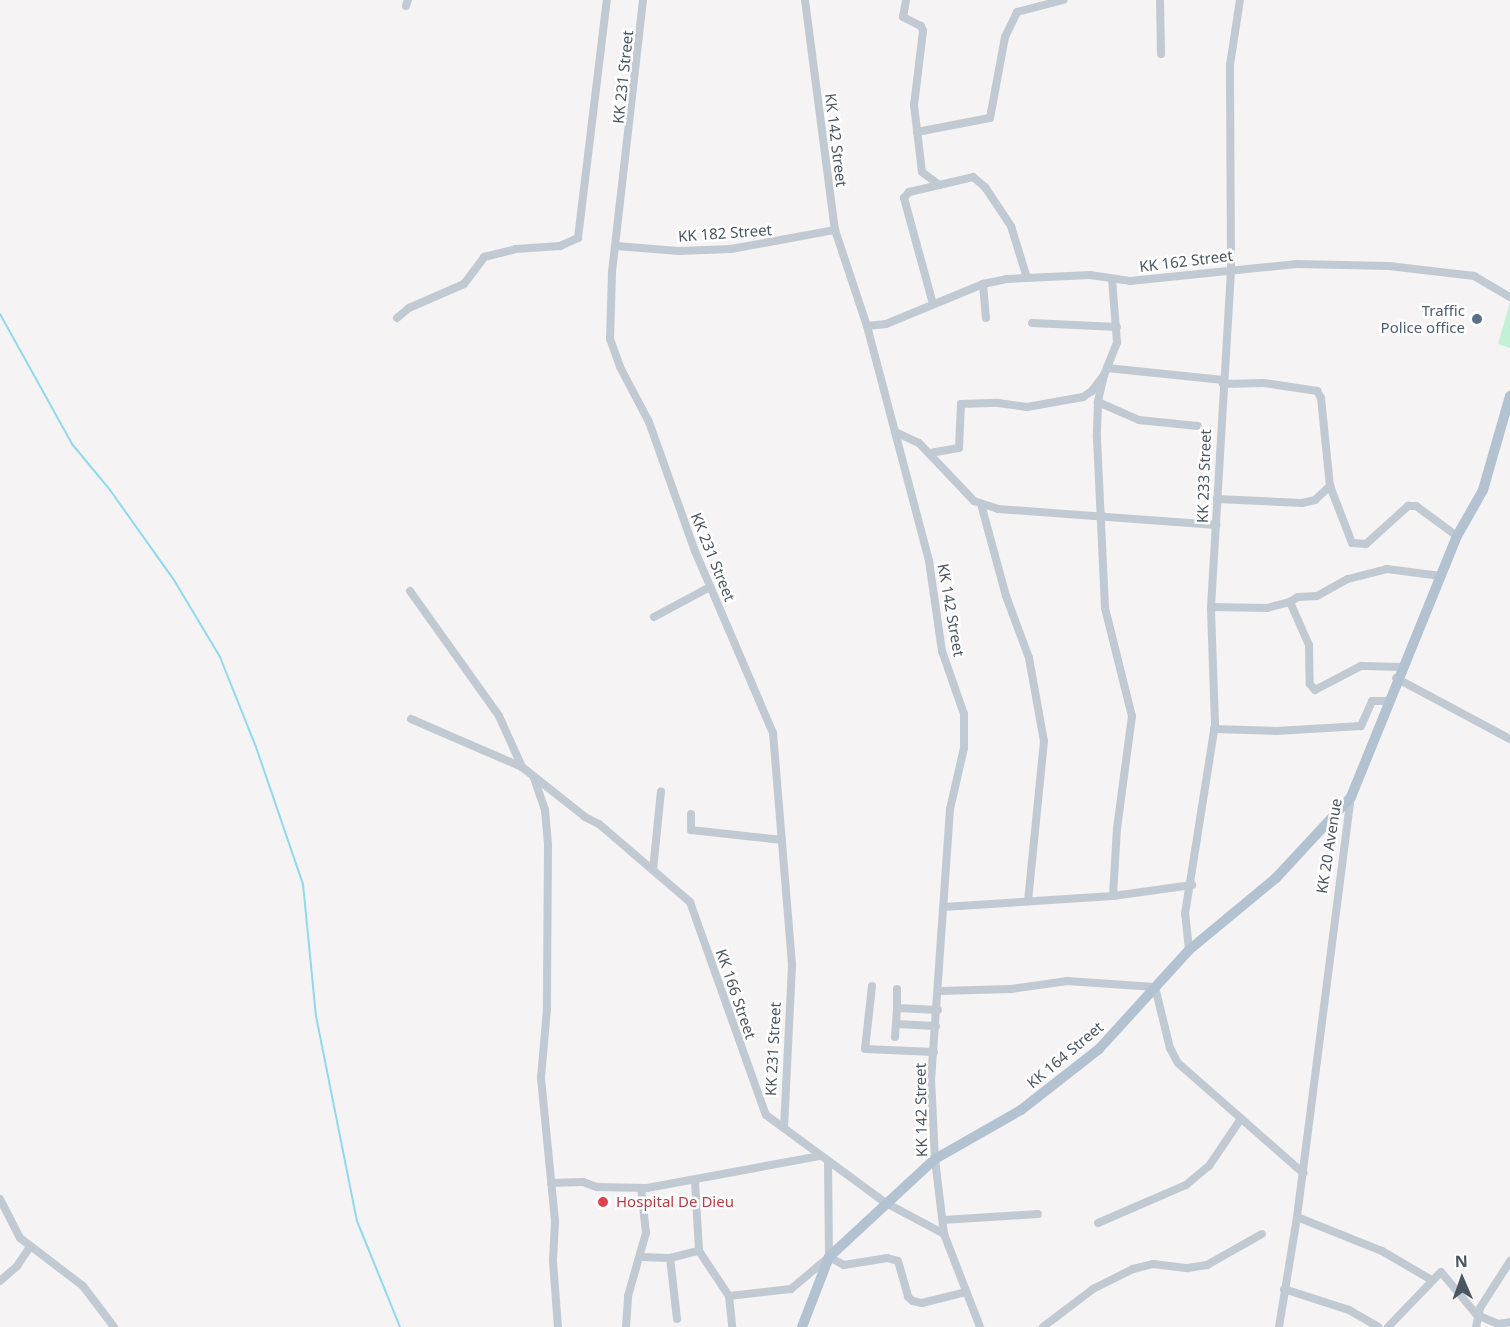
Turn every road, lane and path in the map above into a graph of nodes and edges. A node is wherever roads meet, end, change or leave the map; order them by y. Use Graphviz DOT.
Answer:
graph roads {
  1 [pos="607,0"];
  2 [pos="643,0"];
  3 [pos="805,0"];
  4 [pos="906,0"];
  5 [pos="1063,0"];
  6 [pos="1160,0"];
  7 [pos="1239,0"];
  8 [pos="1161,54"];
  9 [pos="917,132"];
  10 [pos="939,185"];
  11 [pos="835,230"];
  12 [pos="616,246"];
  13 [pos="1231,269"];
  14 [pos="1027,278"];
  15 [pos="1112,279"];
  16 [pos="983,284"];
  17 [pos="1510,297"];
  18 [pos="933,304"];
  19 [pos="397,318"];
  20 [pos="986,318"];
  21 [pos="1032,323"];
  22 [pos="867,327"];
  23 [pos="1118,327"];
  24 [pos="1106,371"];
  25 [pos="1223,382"];
  26 [pos="1510,396"];
  27 [pos="1098,402"];
  28 [pos="1198,426"];
  29 [pos="895,432"];
  30 [pos="930,453"];
  31 [pos="1330,486"];
  32 [pos="1217,499"];
  33 [pos="981,504"];
  34 [pos="1100,518"];
  35 [pos="1216,525"];
  36 [pos="1457,536"];
  37 [pos="1440,576"];
  38 [pos="710,586"];
  39 [pos="410,591"];
  40 [pos="1290,602"];
  41 [pos="1211,607"];
  42 [pos="654,617"];
  43 [pos="1402,667"];
  44 [pos="1396,678"];
  45 [pos="1387,701"];
  46 [pos="411,719"];
  47 [pos="1214,729"];
  48 [pos="1510,739"];
  49 [pos="522,767"];
  50 [pos="534,778"];
  51 [pos="661,791"];
  52 [pos="1350,797"];
  53 [pos="691,814"];
  54 [pos="781,840"];
  55 [pos="653,870"];
  56 [pos="1192,885"];
  57 [pos="1113,896"];
  58 [pos="1028,901"];
  59 [pos="944,907"];
  60 [pos="1189,950"];
  61 [pos="872,986"];
  62 [pos="1155,987"];
  63 [pos="897,989"];
  64 [pos="939,991"];
  65 [pos="897,1008"];
  66 [pos="938,1010"];
  67 [pos="896,1024"];
  68 [pos="936,1026"];
  69 [pos="895,1037"];
  70 [pos="934,1052"];
  71 [pos="1240,1120"];
  72 [pos="784,1128"];
  73 [pos="819,1156"];
  74 [pos="934,1159"];
  75 [pos="828,1163"];
  76 [pos="1303,1173"];
  77 [pos="695,1180"];
  78 [pos="551,1183"];
  79 [pos="641,1188"];
  80 [pos="0,1199"];
  81 [pos="886,1203"];
  82 [pos="1038,1214"];
  83 [pos="1297,1217"];
  84 [pos="943,1220"];
  85 [pos="1098,1223"];
  86 [pos="944,1234"];
  87 [pos="1262,1234"];
  88 [pos="30,1246"];
  89 [pos="699,1251"];
  90 [pos="641,1257"];
  91 [pos="670,1257"];
  92 [pos="830,1257"];
  93 [pos="1510,1261"];
  94 [pos="1430,1279"];
  95 [pos="0,1281"];
  96 [pos="1284,1289"];
  97 [pos="966,1292"];
  98 [pos="729,1296"];
  99 [pos="1477,1315"];
  100 [pos="677,1319"];
  101 [pos="1510,1322"];
  102 [pos="114,1327"];
  103 [pos="558,1327"];
  104 [pos="626,1327"];
  105 [pos="732,1327"];
  106 [pos="802,1327"];
  107 [pos="980,1327"];
  108 [pos="1043,1327"];
  109 [pos="1279,1327"];
  110 [pos="1379,1327"];
  111 [pos="1388,1327"];
  112 [pos="1476,1327"];
  1 -- 19 [label="street"];
  2 -- 12 [label="street, KK 231 Street"];
  3 -- 11 [label="street, KK 142 Street"];
  4 -- 9 [label="street"];
  5 -- 9 [label="street"];
  6 -- 8 [label="street"];
  7 -- 13 [label="street, KK 233 Street"];
  9 -- 10 [label="street"];
  10 -- 14 [label="street"];
  10 -- 18 [label="street"];
  11 -- 12 [label="street, KK 182 Street"];
  11 -- 22 [label="street, KK 142 Street"];
  12 -- 38 [label="street, KK 231 Street"];
  13 -- 15 [label="street, KK 162 Street"];
  13 -- 17 [label="street, KK 162 Street"];
  13 -- 25 [label="street, KK 233 Street"];
  14 -- 15 [label="street, KK 162 Street"];
  14 -- 16 [label="street, KK 162 Street"];
  15 -- 23 [label="street"];
  16 -- 18 [label="street, KK 162 Street"];
  16 -- 20 [label="street"];
  18 -- 22 [label="street, KK 162 Street"];
  21 -- 23 [label="street"];
  22 -- 29 [label="street, KK 142 Street"];
  23 -- 24 [label="street"];
  24 -- 25 [label="street"];
  24 -- 27 [label="street"];
  24 -- 30 [label="street"];
  25 -- 31 [label="street"];
  25 -- 32 [label="street, KK 233 Street"];
  26 -- 36 [label="main road, KK 20 Avenue"];
  27 -- 28 [label="street"];
  27 -- 34 [label="street"];
  29 -- 30 [label="street"];
  29 -- 59 [label="street, KK 142 Street"];
  30 -- 33 [label="street"];
  31 -- 32 [label="street"];
  31 -- 36 [label="street"];
  32 -- 35 [label="street, KK 233 Street"];
  33 -- 34 [label="street"];
  33 -- 58 [label="street"];
  34 -- 35 [label="street"];
  34 -- 57 [label="street"];
  35 -- 41 [label="street, KK 233 Street"];
  36 -- 37 [label="main road, KK 20 Avenue"];
  37 -- 40 [label="street"];
  37 -- 43 [label="main road, KK 20 Avenue"];
  38 -- 42 [label="street"];
  38 -- 54 [label="street, KK 231 Street"];
  39 -- 49 [label="street"];
  40 -- 41 [label="street"];
  40 -- 43 [label="street"];
  41 -- 47 [label="street, KK 233 Street"];
  43 -- 44 [label="main road, KK 20 Avenue"];
  44 -- 45 [label="main road, KK 20 Avenue"];
  44 -- 48 [label="street"];
  45 -- 47 [label="street"];
  45 -- 52 [label="main road, KK 20 Avenue"];
  46 -- 49 [label="street, KK 166 Street"];
  47 -- 56 [label="street, KK 233 Street"];
  49 -- 50 [label="street, KK 166 Street"];
  50 -- 55 [label="street, KK 166 Street"];
  50 -- 78 [label="street"];
  51 -- 55 [label="street"];
  52 -- 60 [label="main road, KK 164 Street"];
  52 -- 76 [label="street, KK 20 Avenue"];
  53 -- 54 [label="street"];
  54 -- 72 [label="street, KK 231 Street"];
  55 -- 72 [label="street, KK 166 Street"];
  56 -- 57 [label="street"];
  56 -- 60 [label="street, KK 233 Street"];
  57 -- 58 [label="street"];
  58 -- 59 [label="street"];
  59 -- 64 [label="street, KK 142 Street"];
  60 -- 62 [label="main road, KK 164 Street"];
  61 -- 70 [label="street"];
  62 -- 64 [label="street"];
  62 -- 71 [label="street"];
  62 -- 74 [label="main road, KK 164 Street"];
  63 -- 65 [label="street"];
  64 -- 66 [label="street, KK 142 Street"];
  65 -- 66 [label="street"];
  65 -- 67 [label="street"];
  66 -- 68 [label="street, KK 142 Street"];
  67 -- 68 [label="street"];
  67 -- 69 [label="street"];
  68 -- 70 [label="street, KK 142 Street"];
  70 -- 74 [label="street, KK 142 Street"];
  71 -- 76 [label="street"];
  71 -- 85 [label="street"];
  72 -- 73 [label="street, KK 166 Street"];
  73 -- 75 [label="street, KK 166 Street"];
  73 -- 77 [label="street"];
  74 -- 81 [label="main road, KK 164 Street"];
  74 -- 84 [label="street, KK 142 Street"];
  75 -- 81 [label="street, KK 166 Street"];
  75 -- 92 [label="street"];
  76 -- 83 [label="street, KK 20 Avenue"];
  77 -- 79 [label="street"];
  77 -- 89 [label="street"];
  78 -- 79 [label="street"];
  78 -- 103 [label="street"];
  79 -- 90 [label="street"];
  80 -- 88 [label="street"];
  81 -- 86 [label="street, KK 166 Street"];
  81 -- 92 [label="main road, KK 164 Street"];
  82 -- 84 [label="street"];
  83 -- 94 [label="street"];
  83 -- 96 [label="street, KK 20 Avenue"];
  84 -- 86 [label="street, KK 142 Street"];
  86 -- 97 [label="street"];
  87 -- 108 [label="street"];
  88 -- 95 [label="street"];
  88 -- 102 [label="street"];
  89 -- 91 [label="street"];
  89 -- 98 [label="street"];
  90 -- 91 [label="street"];
  90 -- 104 [label="street"];
  91 -- 100 [label="street"];
  92 -- 97 [label="street"];
  92 -- 98 [label="street"];
  92 -- 106 [label="main road, KK 164 Street"];
  93 -- 99 [label="street"];
  94 -- 99 [label="street"];
  94 -- 111 [label="street"];
  96 -- 109 [label="street, KK 20 Avenue"];
  96 -- 110 [label="street"];
  97 -- 107 [label="street"];
  98 -- 105 [label="street"];
  99 -- 101 [label="street"];
  99 -- 112 [label="street"];
}
